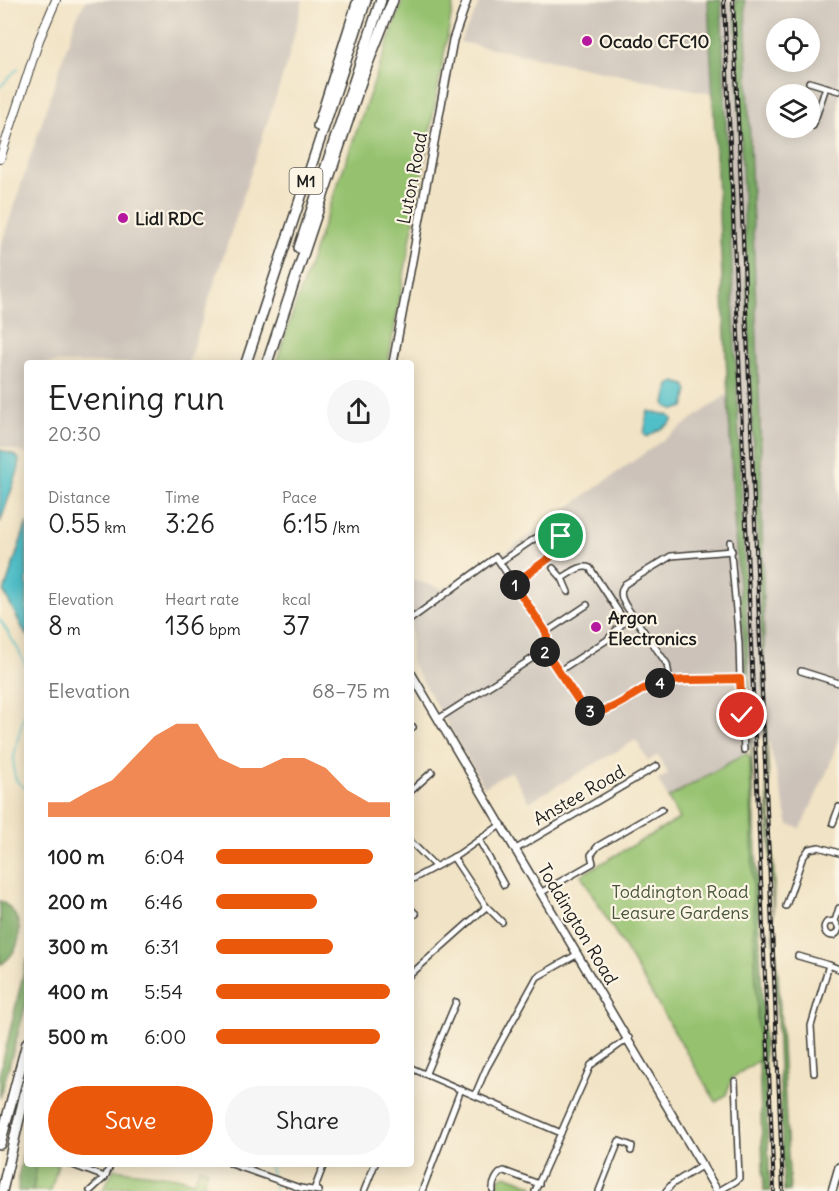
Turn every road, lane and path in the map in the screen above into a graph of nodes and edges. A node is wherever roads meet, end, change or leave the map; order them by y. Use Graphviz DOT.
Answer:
graph roads {
  1 [pos="56,0"];
  2 [pos="358,0"];
  3 [pos="366,0"];
  4 [pos="381,0"];
  5 [pos="393,0"];
  6 [pos="467,0"];
  7 [pos="809,81"];
  8 [pos="826,87"];
  9 [pos="839,92"];
  10 [pos="820,105"];
  11 [pos="0,159"];
  12 [pos="282,255"];
  13 [pos="247,360"];
  14 [pos="263,360"];
  15 [pos="268,360"];
  16 [pos="394,360"];
  17 [pos="730,542"];
  18 [pos="732,551"];
  19 [pos="500,562"];
  20 [pos="553,568"];
  21 [pos="562,578"];
  22 [pos="514,584"];
  23 [pos="568,592"];
  24 [pos="587,605"];
  25 [pos="414,616"];
  26 [pos="546,632"];
  27 [pos="544,654"];
  28 [pos="559,671"];
  29 [pos="801,671"];
  30 [pos="414,679"];
  31 [pos="740,679"];
  32 [pos="670,681"];
  33 [pos="839,683"];
  34 [pos="438,719"];
  35 [pos="744,750"];
  36 [pos="657,766"];
  37 [pos="432,772"];
  38 [pos="414,788"];
  39 [pos="839,807"];
  40 [pos="662,809"];
  41 [pos="833,823"];
  42 [pos="502,824"];
  43 [pos="479,840"];
  44 [pos="414,845"];
  45 [pos="516,849"];
  46 [pos="839,853"];
  47 [pos="453,857"];
  48 [pos="435,866"];
  49 [pos="414,878"];
  50 [pos="504,885"];
  51 [pos="542,892"];
  52 [pos="485,905"];
  53 [pos="786,906"];
  54 [pos="839,908"];
  55 [pos="835,921"];
  56 [pos="502,922"];
  57 [pos="839,928"];
  58 [pos="578,954"];
  59 [pos="798,956"];
  60 [pos="829,965"];
  61 [pos="839,969"];
  62 [pos="414,971"];
  63 [pos="456,1002"];
  64 [pos="628,1038"];
  65 [pos="24,1054"];
  66 [pos="414,1070"];
  67 [pos="426,1073"];
  68 [pos="814,1073"];
  69 [pos="735,1081"];
  70 [pos="461,1089"];
  71 [pos="475,1095"];
  72 [pos="24,1098"];
  73 [pos="561,1133"];
  74 [pos="0,1144"];
  75 [pos="631,1151"];
  76 [pos="703,1166"];
  77 [pos="78,1167"];
  78 [pos="110,1167"];
  79 [pos="239,1167"];
  80 [pos="323,1167"];
  81 [pos="374,1167"];
  82 [pos="839,1167"];
  83 [pos="105,1177"];
  84 [pos="98,1184"];
  85 [pos="538,1184"];
  86 [pos="317,1190"];
  87 [pos="2,1191"];
  88 [pos="90,1191"];
  89 [pos="98,1191"];
  90 [pos="364,1191"];
  91 [pos="422,1191"];
  92 [pos="493,1191"];
  93 [pos="535,1191"];
  94 [pos="599,1191"];
  95 [pos="666,1191"];
  96 [pos="718,1191"];
  97 [pos="832,1191"];
  1 -- 11 [label="main road"];
  2 -- 12 [label="highway"];
  3 -- 12 [label="highway, M1"];
  4 -- 14 [label="highway, M1"];
  5 -- 15 [label="highway"];
  6 -- 16 [label="main road, Luton Road"];
  7 -- 8 [label="street"];
  8 -- 9 [label="street"];
  8 -- 10 [label="street"];
  12 -- 13 [label="highway, M1"];
  17 -- 18 [label="street"];
  18 -- 31 [label="street"];
  18 -- 32 [label="street"];
  19 -- 22 [label="street"];
  19 -- 22 [label="street"];
  19 -- 25 [label="street"];
  20 -- 21 [label="street"];
  21 -- 23 [label="street"];
  21 -- 28 [label="street"];
  22 -- 26 [label="street"];
  24 -- 26 [label="street"];
  26 -- 27 [label="street"];
  27 -- 28 [label="street"];
  27 -- 34 [label="street"];
  28 -- 32 [label="street"];
  29 -- 33 [label="street"];
  30 -- 34 [label="main road, Toddington Road"];
  31 -- 32 [label="street"];
  31 -- 35 [label="street"];
  34 -- 42 [label="main road, Toddington Road"];
  36 -- 45 [label="street, Anstee Road"];
  37 -- 38 [label="street"];
  39 -- 41 [label="street"];
  40 -- 51 [label="street"];
  42 -- 43 [label="street"];
  42 -- 45 [label="main road, Toddington Road"];
  43 -- 47 [label="street"];
  43 -- 50 [label="street"];
  44 -- 48 [label="street"];
  45 -- 51 [label="main road, Toddington Road"];
  46 -- 53 [label="street"];
  47 -- 48 [label="street"];
  47 -- 52 [label="street"];
  48 -- 49 [label="street"];
  51 -- 58 [label="main road, Toddington Road"];
  52 -- 56 [label="street"];
  52 -- 62 [label="street"];
  54 -- 55 [label="street"];
  55 -- 57 [label="street"];
  55 -- 57 [label="street"];
  58 -- 64 [label="main road, Toddington Road"];
  58 -- 71 [label="street"];
  59 -- 60 [label="street"];
  60 -- 61 [label="street"];
  60 -- 68 [label="street"];
  63 -- 67 [label="street"];
  64 -- 73 [label="street"];
  64 -- 76 [label="main road, Toddington Road"];
  65 -- 74 [label="highway"];
  66 -- 67 [label="street"];
  67 -- 70 [label="street"];
  69 -- 96 [label="street"];
  70 -- 71 [label="street"];
  70 -- 91 [label="street"];
  71 -- 73 [label="street"];
  72 -- 87 [label="highway"];
  73 -- 85 [label="street"];
  75 -- 94 [label="street"];
  76 -- 95 [label="street"];
  76 -- 96 [label="main road, Toddington Road"];
  77 -- 83 [label="street"];
  78 -- 83 [label="street"];
  79 -- 86 [label="street"];
  80 -- 86 [label="street"];
  81 -- 90 [label="street"];
  82 -- 97 [label="main road"];
  83 -- 84 [label="street"];
  84 -- 88 [label="street"];
  84 -- 89 [label="street"];
  85 -- 92 [label="street"];
  85 -- 93 [label="street"];
}
